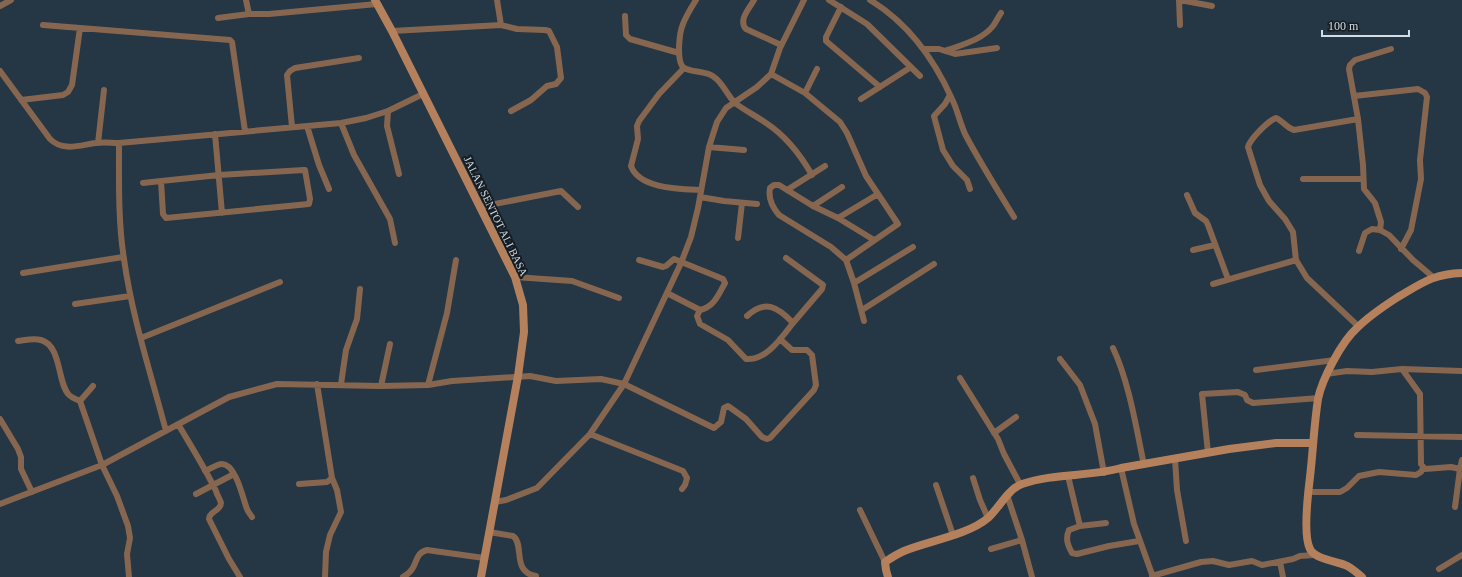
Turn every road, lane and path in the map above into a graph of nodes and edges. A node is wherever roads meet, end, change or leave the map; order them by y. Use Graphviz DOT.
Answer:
graph roads {
  1 [pos="11,0"];
  2 [pos="246,0"];
  3 [pos="497,0"];
  4 [pos="696,0"];
  5 [pos="804,0"];
  6 [pos="829,0"];
  7 [pos="870,0"];
  8 [pos="884,0"];
  9 [pos="1179,0"];
  10 [pos="751,1"];
  11 [pos="376,2"];
  12 [pos="0,6"];
  13 [pos="880,6"];
  14 [pos="1212,6"];
  15 [pos="841,7"];
  16 [pos="1001,12"];
  17 [pos="249,14"];
  18 [pos="625,16"];
  19 [pos="218,18"];
  20 [pos="43,25"];
  21 [pos="501,25"];
  22 [pos="1180,25"];
  23 [pos="80,28"];
  24 [pos="392,31"];
  25 [pos="781,45"];
  26 [pos="997,48"];
  27 [pos="924,49"];
  28 [pos="1391,49"];
  29 [pos="944,51"];
  30 [pos="679,53"];
  31 [pos="359,58"];
  32 [pos="911,67"];
  33 [pos="684,68"];
  34 [pos="817,69"];
  35 [pos="0,72"];
  36 [pos="771,74"];
  37 [pos="920,76"];
  38 [pos="880,87"];
  39 [pos="104,90"];
  40 [pos="804,93"];
  41 [pos="423,94"];
  42 [pos="950,95"];
  43 [pos="1354,96"];
  44 [pos="860,99"];
  45 [pos="21,100"];
  46 [pos="734,102"];
  47 [pos="388,111"];
  48 [pos="511,111"];
  49 [pos="1358,119"];
  50 [pos="341,123"];
  51 [pos="307,126"];
  52 [pos="292,127"];
  53 [pos="245,131"];
  54 [pos="215,134"];
  55 [pos="98,143"];
  56 [pos="119,143"];
  57 [pos="709,147"];
  58 [pos="744,150"];
  59 [pos="825,166"];
  60 [pos="218,174"];
  61 [pos="399,174"];
  62 [pos="812,175"];
  63 [pos="1303,179"];
  64 [pos="1363,179"];
  65 [pos="161,181"];
  66 [pos="144,183"];
  67 [pos="842,187"];
  68 [pos="329,189"];
  69 [pos="970,189"];
  70 [pos="701,190"];
  71 [pos="787,190"];
  72 [pos="878,194"];
  73 [pos="1187,195"];
  74 [pos="700,197"];
  75 [pos="742,203"];
  76 [pos="758,204"];
  77 [pos="813,206"];
  78 [pos="479,207"];
  79 [pos="578,207"];
  80 [pos="222,213"];
  81 [pos="1014,217"];
  82 [pos="838,218"];
  83 [pos="1380,230"];
  84 [pos="738,238"];
  85 [pos="874,240"];
  86 [pos="395,243"];
  87 [pos="1215,245"];
  88 [pos="913,247"];
  89 [pos="1401,249"];
  90 [pos="1193,250"];
  91 [pos="1358,251"];
  92 [pos="123,257"];
  93 [pos="786,258"];
  94 [pos="456,260"];
  95 [pos="639,260"];
  96 [pos="846,260"];
  97 [pos="1296,260"];
  98 [pos="681,262"];
  99 [pos="934,264"];
  100 [pos="23,273"];
  101 [pos="1462,273"];
  102 [pos="515,277"];
  103 [pos="1433,277"];
  104 [pos="1228,280"];
  105 [pos="280,282"];
  106 [pos="854,283"];
  107 [pos="1213,284"];
  108 [pos="360,289"];
  109 [pos="667,293"];
  110 [pos="130,296"];
  111 [pos="619,298"];
  112 [pos="75,304"];
  113 [pos="700,310"];
  114 [pos="862,310"];
  115 [pos="748,316"];
  116 [pos="864,321"];
  117 [pos="793,323"];
  118 [pos="1358,326"];
  119 [pos="141,338"];
  120 [pos="780,339"];
  121 [pos="18,341"];
  122 [pos="390,344"];
  123 [pos="1113,348"];
  124 [pos="1060,359"];
  125 [pos="1335,360"];
  126 [pos="1402,369"];
  127 [pos="1256,370"];
  128 [pos="1462,371"];
  129 [pos="1326,374"];
  130 [pos="518,376"];
  131 [pos="960,378"];
  132 [pos="317,384"];
  133 [pos="341,384"];
  134 [pos="624,384"];
  135 [pos="428,385"];
  136 [pos="94,386"];
  137 [pos="381,386"];
  138 [pos="1319,398"];
  139 [pos="80,401"];
  140 [pos="1016,417"];
  141 [pos="0,419"];
  142 [pos="178,424"];
  143 [pos="166,431"];
  144 [pos="994,433"];
  145 [pos="590,434"];
  146 [pos="1357,435"];
  147 [pos="1420,436"];
  148 [pos="1462,436"];
  149 [pos="1314,442"];
  150 [pos="1208,453"];
  151 [pos="1175,458"];
  152 [pos="1462,460"];
  153 [pos="102,465"];
  154 [pos="1144,465"];
  155 [pos="1121,468"];
  156 [pos="1423,468"];
  157 [pos="1460,469"];
  158 [pos="205,471"];
  159 [pos="1104,473"];
  160 [pos="234,474"];
  161 [pos="1068,476"];
  162 [pos="332,478"];
  163 [pos="974,478"];
  164 [pos="299,484"];
  165 [pos="1020,484"];
  166 [pos="213,485"];
  167 [pos="936,485"];
  168 [pos="682,489"];
  169 [pos="32,492"];
  170 [pos="1309,492"];
  171 [pos="196,494"];
  172 [pos="1007,495"];
  173 [pos="495,502"];
  174 [pos="0,504"];
  175 [pos="1455,507"];
  176 [pos="860,510"];
  177 [pos="252,517"];
  178 [pos="988,518"];
  179 [pos="1106,523"];
  180 [pos="1080,526"];
  181 [pos="489,532"];
  182 [pos="953,535"];
  183 [pos="1022,540"];
  184 [pos="1139,541"];
  185 [pos="1186,541"];
  186 [pos="991,549"];
  187 [pos="1314,555"];
  188 [pos="1462,555"];
  189 [pos="484,558"];
  190 [pos="885,562"];
  191 [pos="1280,562"];
  192 [pos="1439,569"];
  193 [pos="536,576"];
  194 [pos="1153,576"];
  195 [pos="129,577"];
  196 [pos="240,577"];
  197 [pos="325,577"];
  198 [pos="403,577"];
  199 [pos="481,577"];
  200 [pos="888,577"];
  201 [pos="1032,577"];
  202 [pos="1283,577"];
  203 [pos="1362,577"];
  1 -- 12 [label="street"];
  2 -- 17 [label="street"];
  3 -- 21 [label="street"];
  4 -- 30 [label="street"];
  5 -- 25 [label="street"];
  6 -- 15 [label="street"];
  7 -- 13 [label="street"];
  8 -- 13 [label="street"];
  9 -- 14 [label="street"];
  9 -- 22 [label="street"];
  10 -- 25 [label="street"];
  11 -- 17 [label="street"];
  11 -- 24 [label="street, JALAN SENTOT ALI BASA"];
  13 -- 27 [label="street"];
  15 -- 32 [label="street"];
  15 -- 38 [label="street"];
  16 -- 29 [label="street"];
  17 -- 19 [label="street"];
  18 -- 30 [label="street"];
  20 -- 23 [label="street"];
  21 -- 24 [label="street"];
  21 -- 48 [label="street"];
  23 -- 45 [label="street"];
  23 -- 53 [label="street"];
  24 -- 41 [label="street, JALAN SENTOT ALI BASA"];
  25 -- 36 [label="street"];
  26 -- 29 [label="street"];
  27 -- 29 [label="street"];
  27 -- 42 [label="street"];
  28 -- 43 [label="street"];
  30 -- 33 [label="street"];
  31 -- 52 [label="street"];
  32 -- 37 [label="street"];
  32 -- 38 [label="street"];
  33 -- 46 [label="street"];
  33 -- 70 [label="street"];
  34 -- 40 [label="street"];
  35 -- 45 [label="street"];
  36 -- 40 [label="street"];
  36 -- 46 [label="street"];
  38 -- 44 [label="street"];
  39 -- 55 [label="street"];
  40 -- 72 [label="street"];
  41 -- 47 [label="street"];
  41 -- 78 [label="street, JALAN SENTOT ALI BASA"];
  42 -- 69 [label="street"];
  42 -- 81 [label="street"];
  43 -- 49 [label="street"];
  43 -- 89 [label="street"];
  45 -- 55 [label="street"];
  46 -- 57 [label="street"];
  46 -- 62 [label="street"];
  47 -- 50 [label="street"];
  47 -- 61 [label="street"];
  49 -- 64 [label="street"];
  49 -- 97 [label="street"];
  50 -- 51 [label="street"];
  50 -- 86 [label="street"];
  51 -- 52 [label="street"];
  51 -- 68 [label="street"];
  52 -- 53 [label="street"];
  53 -- 54 [label="street"];
  54 -- 56 [label="street"];
  54 -- 60 [label="street"];
  55 -- 56 [label="street"];
  56 -- 92 [label="street"];
  57 -- 58 [label="street"];
  57 -- 70 [label="street"];
  59 -- 62 [label="street"];
  60 -- 65 [label="street"];
  60 -- 80 [label="street"];
  60 -- 80 [label="street"];
  62 -- 71 [label="street"];
  63 -- 64 [label="street"];
  64 -- 83 [label="street"];
  65 -- 66 [label="street"];
  65 -- 80 [label="street"];
  67 -- 77 [label="street"];
  70 -- 74 [label="street"];
  71 -- 77 [label="street"];
  71 -- 96 [label="street"];
  72 -- 82 [label="street"];
  72 -- 85 [label="street"];
  73 -- 87 [label="street"];
  74 -- 75 [label="street"];
  74 -- 98 [label="street"];
  75 -- 76 [label="street"];
  75 -- 84 [label="street"];
  77 -- 82 [label="street"];
  78 -- 79 [label="street"];
  78 -- 102 [label="street, JALAN SENTOT ALI BASA"];
  82 -- 85 [label="street"];
  83 -- 89 [label="street"];
  83 -- 91 [label="street"];
  85 -- 96 [label="street"];
  87 -- 90 [label="street"];
  87 -- 104 [label="street"];
  88 -- 106 [label="street"];
  89 -- 103 [label="street"];
  92 -- 100 [label="street"];
  92 -- 110 [label="street"];
  93 -- 117 [label="street"];
  94 -- 135 [label="street"];
  95 -- 98 [label="street"];
  96 -- 106 [label="street"];
  97 -- 104 [label="street"];
  97 -- 118 [label="street"];
  98 -- 109 [label="street"];
  98 -- 113 [label="street"];
  99 -- 114 [label="street"];
  101 -- 103 [label="street"];
  102 -- 111 [label="street"];
  102 -- 130 [label="street, JALAN SENTOT ALI BASA"];
  103 -- 118 [label="street"];
  104 -- 107 [label="street"];
  105 -- 119 [label="street"];
  106 -- 114 [label="street"];
  108 -- 133 [label="street"];
  109 -- 113 [label="street"];
  109 -- 134 [label="street"];
  110 -- 112 [label="street"];
  110 -- 119 [label="street"];
  113 -- 120 [label="street"];
  114 -- 116 [label="street"];
  115 -- 117 [label="street"];
  117 -- 120 [label="street"];
  118 -- 125 [label="street"];
  119 -- 143 [label="street"];
  120 -- 134 [label="street"];
  121 -- 139 [label="street"];
  122 -- 137 [label="street"];
  123 -- 154 [label="street"];
  124 -- 159 [label="street"];
  125 -- 127 [label="street"];
  125 -- 129 [label="street"];
  126 -- 128 [label="street"];
  126 -- 129 [label="street"];
  126 -- 147 [label="street"];
  129 -- 138 [label="street"];
  130 -- 134 [label="street"];
  130 -- 135 [label="street"];
  130 -- 173 [label="street, JALAN SENTOT ALI BASA"];
  131 -- 144 [label="street"];
  132 -- 133 [label="street"];
  132 -- 142 [label="street"];
  132 -- 162 [label="street"];
  133 -- 137 [label="street"];
  134 -- 145 [label="street"];
  135 -- 137 [label="street"];
  136 -- 139 [label="street"];
  138 -- 149 [label="street"];
  138 -- 150 [label="street"];
  139 -- 153 [label="street"];
  140 -- 144 [label="street"];
  141 -- 169 [label="street"];
  142 -- 143 [label="street"];
  142 -- 158 [label="street"];
  143 -- 153 [label="street"];
  144 -- 165 [label="street"];
  145 -- 168 [label="street"];
  145 -- 173 [label="street"];
  146 -- 147 [label="street"];
  147 -- 148 [label="street"];
  147 -- 156 [label="street"];
  149 -- 150 [label="street"];
  149 -- 170 [label="street"];
  150 -- 151 [label="street"];
  151 -- 154 [label="street"];
  151 -- 185 [label="street"];
  152 -- 157 [label="street"];
  153 -- 169 [label="street"];
  153 -- 195 [label="street"];
  154 -- 155 [label="street"];
  155 -- 159 [label="street"];
  155 -- 184 [label="street"];
  156 -- 157 [label="street"];
  156 -- 170 [label="street"];
  157 -- 175 [label="street"];
  158 -- 160 [label="street"];
  158 -- 166 [label="street"];
  159 -- 161 [label="street"];
  160 -- 166 [label="street"];
  160 -- 177 [label="street"];
  161 -- 165 [label="street"];
  161 -- 180 [label="street"];
  162 -- 164 [label="street"];
  162 -- 197 [label="street"];
  163 -- 178 [label="street"];
  165 -- 172 [label="street"];
  166 -- 171 [label="street"];
  166 -- 196 [label="street"];
  167 -- 182 [label="street"];
  169 -- 174 [label="street"];
  170 -- 187 [label="street"];
  172 -- 178 [label="street"];
  172 -- 183 [label="street"];
  173 -- 181 [label="street, JALAN SENTOT ALI BASA"];
  176 -- 190 [label="street"];
  178 -- 182 [label="street"];
  179 -- 180 [label="street"];
  180 -- 184 [label="street"];
  181 -- 189 [label="street, JALAN SENTOT ALI BASA"];
  181 -- 193 [label="street"];
  182 -- 190 [label="street"];
  183 -- 186 [label="street"];
  183 -- 201 [label="street"];
  184 -- 194 [label="street"];
  187 -- 191 [label="street"];
  187 -- 203 [label="street"];
  188 -- 192 [label="street"];
  189 -- 198 [label="street"];
  189 -- 199 [label="street, JALAN SENTOT ALI BASA"];
  190 -- 200 [label="street"];
  191 -- 194 [label="street"];
  191 -- 202 [label="street"];
}
